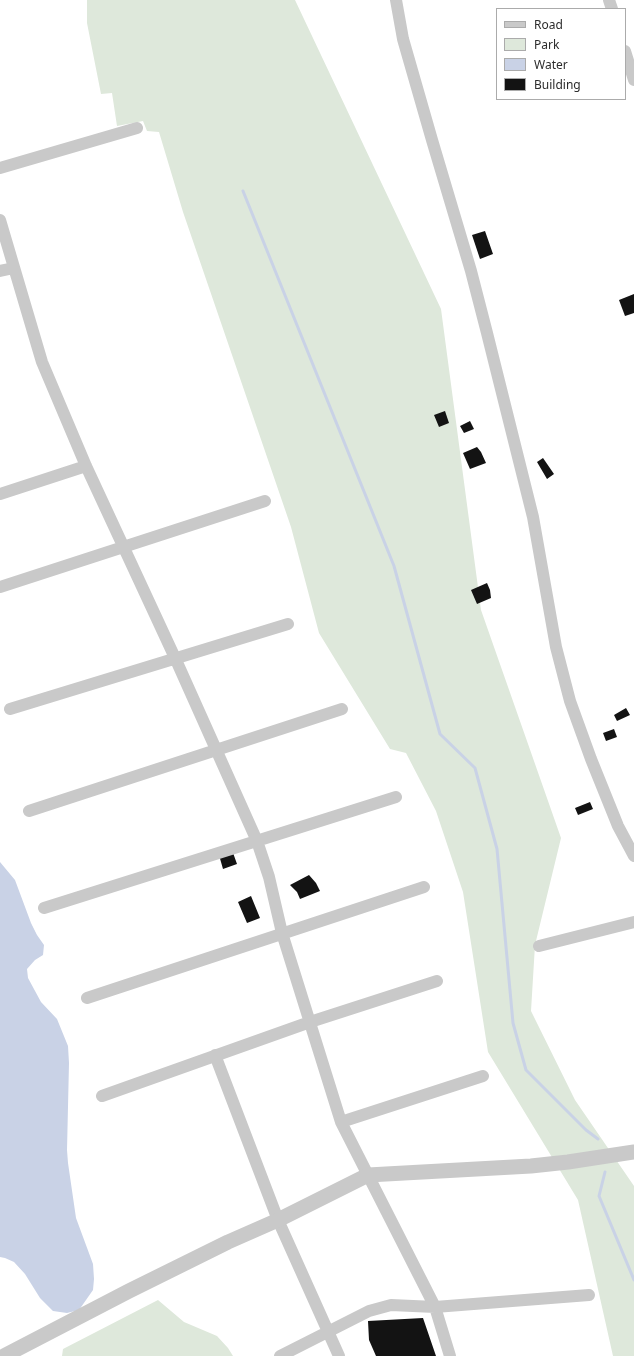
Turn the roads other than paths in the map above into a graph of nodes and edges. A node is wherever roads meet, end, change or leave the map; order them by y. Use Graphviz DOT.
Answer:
graph roads {
  1 [pos="396,0"];
  2 [pos="626,54"];
  3 [pos="634,80"];
  4 [pos="137,128"];
  5 [pos="0,168"];
  6 [pos="0,220"];
  7 [pos="14,268"];
  8 [pos="0,271"];
  9 [pos="86,466"];
  10 [pos="0,494"];
  11 [pos="266,501"];
  12 [pos="123,546"];
  13 [pos="0,587"];
  14 [pos="288,624"];
  15 [pos="176,660"];
  16 [pos="10,709"];
  17 [pos="342,709"];
  18 [pos="216,750"];
  19 [pos="396,797"];
  20 [pos="30,812"];
  21 [pos="257,841"];
  22 [pos="634,856"];
  23 [pos="424,887"];
  24 [pos="44,908"];
  25 [pos="634,922"];
  26 [pos="282,933"];
  27 [pos="539,946"];
  28 [pos="437,981"];
  29 [pos="87,998"];
  30 [pos="310,1022"];
  31 [pos="215,1056"];
  32 [pos="484,1076"];
  33 [pos="102,1096"];
  34 [pos="341,1122"];
  35 [pos="634,1152"];
  36 [pos="368,1174"];
  37 [pos="278,1220"];
  38 [pos="589,1295"];
  39 [pos="435,1307"];
  40 [pos="329,1331"];
  41 [pos="4,1356"];
  42 [pos="280,1356"];
  43 [pos="339,1356"];
  44 [pos="450,1356"];
  1 -- 22 [label="street"];
  2 -- 3 [label="street"];
  4 -- 5 [label="street"];
  6 -- 7 [label="street"];
  7 -- 8 [label="street"];
  7 -- 9 [label="street"];
  9 -- 10 [label="street"];
  9 -- 12 [label="street"];
  11 -- 12 [label="street"];
  12 -- 13 [label="street"];
  12 -- 15 [label="street"];
  14 -- 15 [label="street"];
  15 -- 16 [label="street"];
  15 -- 18 [label="street"];
  17 -- 18 [label="street"];
  18 -- 20 [label="street"];
  18 -- 21 [label="street"];
  19 -- 21 [label="street"];
  21 -- 24 [label="street"];
  21 -- 26 [label="street"];
  23 -- 26 [label="street"];
  25 -- 27 [label="street"];
  26 -- 29 [label="street"];
  26 -- 30 [label="street"];
  28 -- 30 [label="street"];
  30 -- 31 [label="street"];
  30 -- 34 [label="street"];
  31 -- 33 [label="street"];
  31 -- 37 [label="street"];
  32 -- 34 [label="street"];
  34 -- 36 [label="street"];
  35 -- 36 [label="street"];
  36 -- 37 [label="street"];
  36 -- 39 [label="street"];
  37 -- 40 [label="street"];
  37 -- 41 [label="street"];
  38 -- 39 [label="street"];
  39 -- 40 [label="street"];
  39 -- 44 [label="street"];
  40 -- 42 [label="street"];
  40 -- 43 [label="street"];
}
